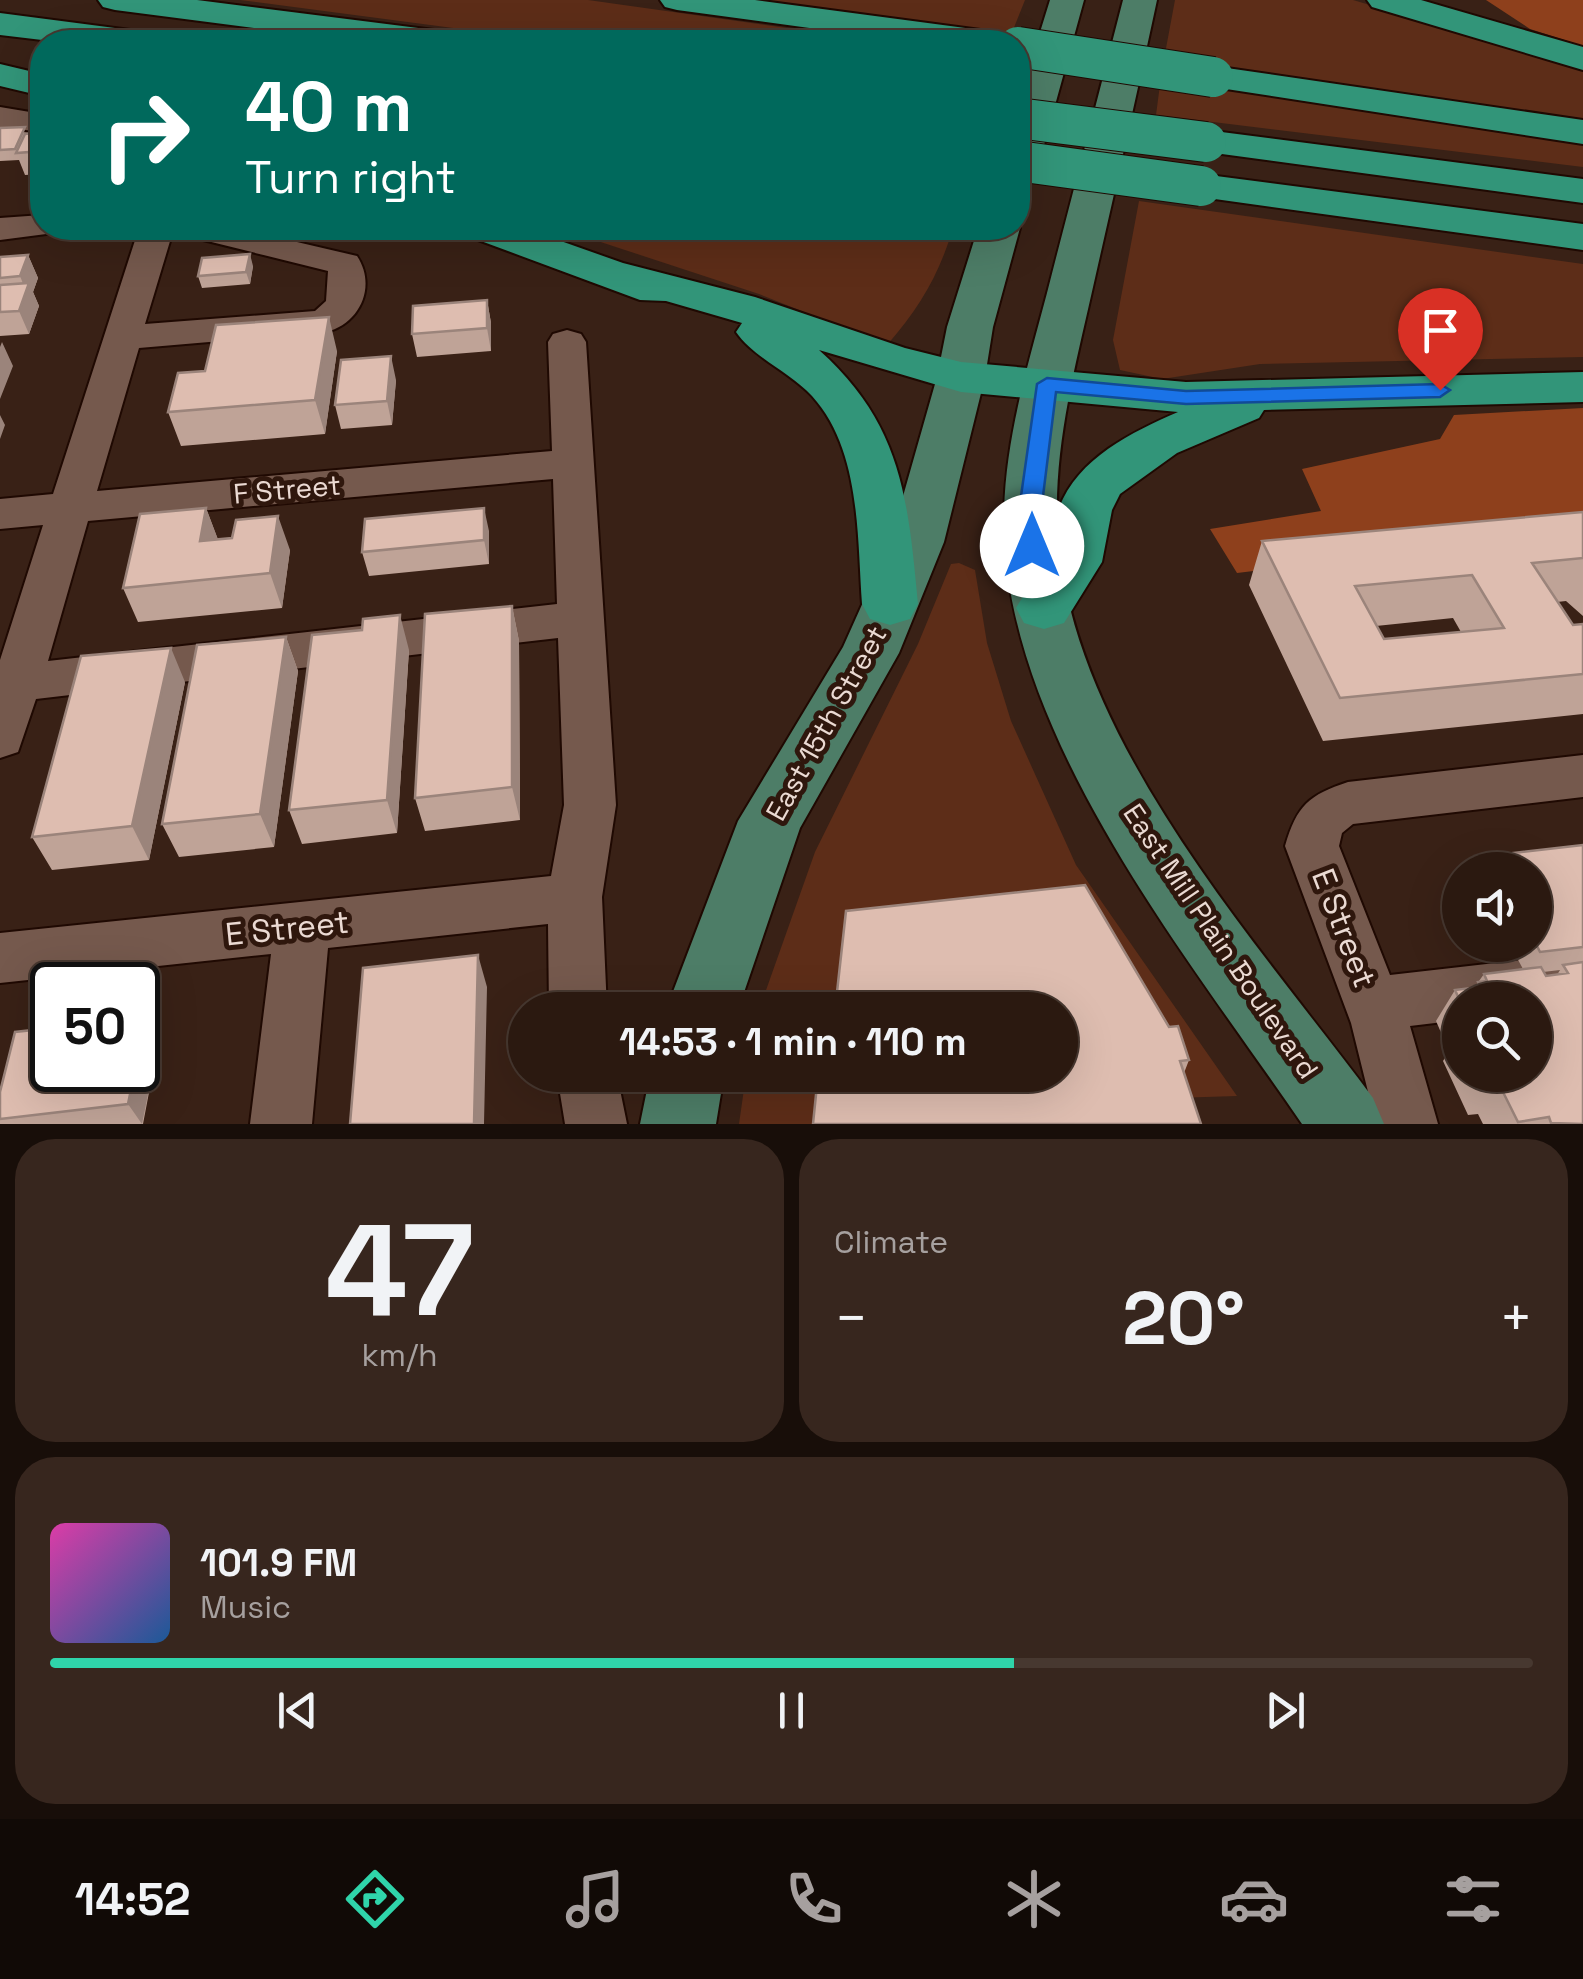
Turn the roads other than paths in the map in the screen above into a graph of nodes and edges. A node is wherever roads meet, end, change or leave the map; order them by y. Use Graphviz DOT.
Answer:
graph roads {
  1 [pos="115,0"];
  2 [pos="676,0"];
  3 [pos="1067,0"];
  4 [pos="1140,0"];
  5 [pos="1384,0"];
  6 [pos="0,24"];
  7 [pos="46,30"];
  8 [pos="349,30"];
  9 [pos="902,30"];
  10 [pos="1030,49"];
  11 [pos="1583,59"];
  12 [pos="0,74"];
  13 [pos="30,82"];
  14 [pos="0,117"];
  15 [pos="1030,120"];
  16 [pos="30,121"];
  17 [pos="1030,124"];
  18 [pos="1583,132"];
  19 [pos="1030,165"];
  20 [pos="1583,191"];
  21 [pos="30,227"];
  22 [pos="0,229"];
  23 [pos="1583,237"];
  24 [pos="152,240"];
  25 [pos="245,240"];
  26 [pos="520,240"];
  27 [pos="995,240"];
  28 [pos="624,276"];
  29 [pos="122,338"];
  30 [pos="567,342"];
  31 [pos="961,377"];
  32 [pos="1047,384"];
  33 [pos="1583,387"];
  34 [pos="1297,394"];
  35 [pos="575,463"];
  36 [pos="70,508"];
  37 [pos="0,514"];
  38 [pos="890,604"];
  39 [pos="1044,608"];
  40 [pos="582,618"];
  41 [pos="17,684"];
  42 [pos="0,738"];
  43 [pos="1583,776"];
  44 [pos="575,897"];
  45 [pos="302,926"];
  46 [pos="0,958"];
  47 [pos="1583,979"];
  48 [pos="578,992"];
  49 [pos="708,992"];
  50 [pos="1372,1004"];
  51 [pos="591,1092"];
  52 [pos="685,1092"];
  53 [pos="281,1124"];
  54 [pos="596,1124"];
  55 [pos="678,1124"];
  56 [pos="1346,1124"];
  57 [pos="1407,1124"];
  1 -- 8 [label="highway"];
  2 -- 9 [label="highway"];
  3 -- 17 [label="main road"];
  4 -- 32 [label="main road, East Mill Plain Boulevard"];
  5 -- 11 [label="highway"];
  6 -- 7 [label="highway"];
  10 -- 18 [label="highway, bridge"];
  12 -- 13 [label="highway"];
  14 -- 16 [label="street"];
  15 -- 20 [label="highway, bridge"];
  19 -- 23 [label="highway, bridge"];
  21 -- 22 [label="street"];
  24 -- 29 [label="street"];
  25 -- 29 [label="street"];
  26 -- 28 [label="highway"];
  27 -- 31 [label="main road"];
  28 -- 31 [label="highway"];
  28 -- 38 [label="highway"];
  29 -- 36 [label="street"];
  30 -- 35 [label="street"];
  31 -- 32 [label="highway"];
  31 -- 38 [label="main road, East 15th Street"];
  32 -- 34 [label="highway"];
  32 -- 39 [label="main road, East Mill Plain Boulevard"];
  33 -- 34 [label="highway"];
  34 -- 39 [label="highway"];
  35 -- 36 [label="street, F Street"];
  35 -- 40 [label="street"];
  36 -- 37 [label="street, F Street"];
  36 -- 41 [label="street"];
  38 -- 49 [label="main road, East 15th Street"];
  39 -- 56 [label="main road, East Mill Plain Boulevard"];
  40 -- 41 [label="street"];
  40 -- 44 [label="street"];
  41 -- 42 [label="street"];
  43 -- 50 [label="street, E Street"];
  44 -- 45 [label="street, E Street"];
  44 -- 48 [label="street"];
  45 -- 46 [label="street, E Street"];
  45 -- 53 [label="street"];
  47 -- 50 [label="street"];
  50 -- 57 [label="street, E Street"];
  51 -- 54 [label="street"];
  52 -- 55 [label="main road"];
}
